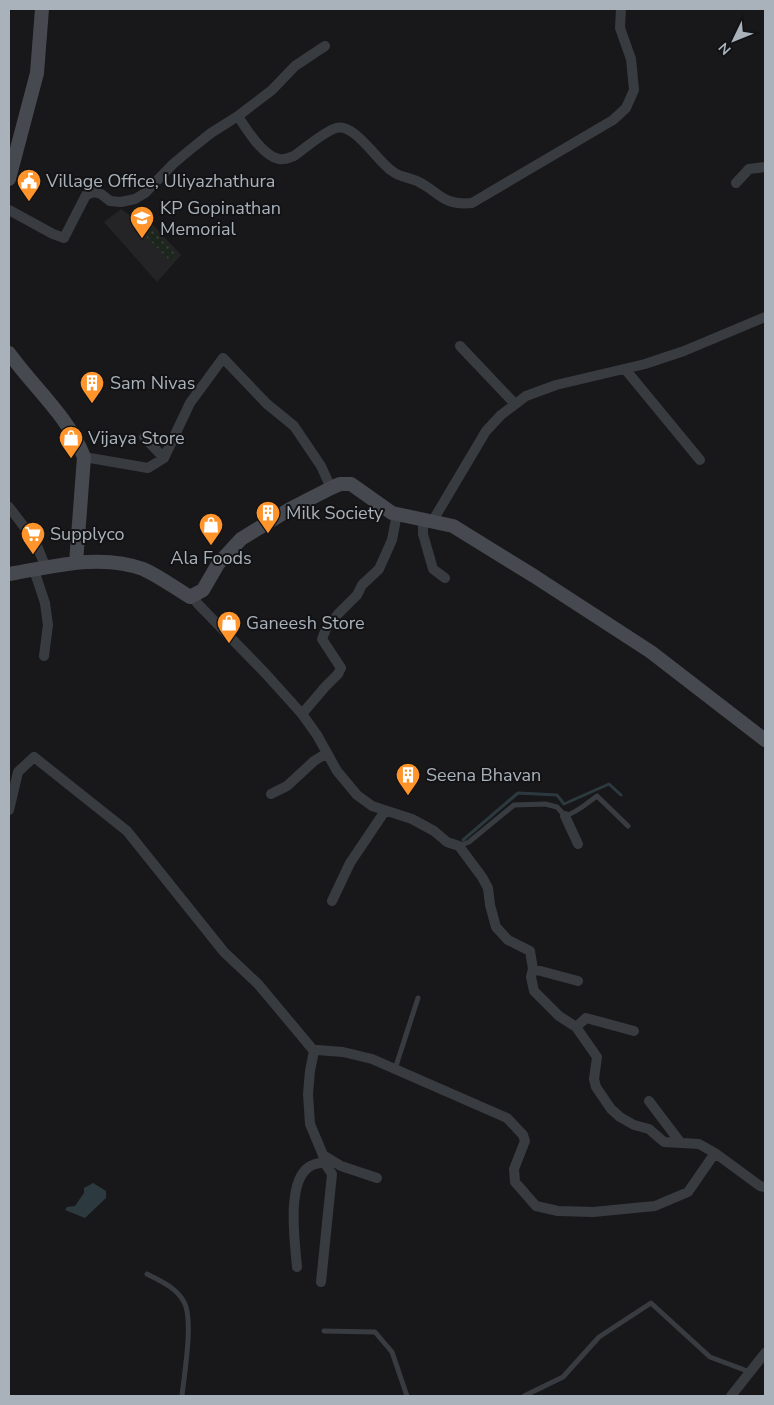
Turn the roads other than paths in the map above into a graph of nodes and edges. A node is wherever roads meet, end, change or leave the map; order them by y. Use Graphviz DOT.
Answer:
graph roads {
  1 [pos="42,9"];
  2 [pos="621,9"];
  3 [pos="325,46"];
  4 [pos="238,116"];
  5 [pos="765,167"];
  6 [pos="9,179"];
  7 [pos="736,183"];
  8 [pos="9,210"];
  9 [pos="765,317"];
  10 [pos="460,346"];
  11 [pos="9,353"];
  12 [pos="626,369"];
  13 [pos="516,404"];
  14 [pos="144,438"];
  15 [pos="84,457"];
  16 [pos="164,458"];
  17 [pos="700,460"];
  18 [pos="331,488"];
  19 [pos="9,507"];
  20 [pos="397,514"];
  21 [pos="428,521"];
  22 [pos="76,563"];
  23 [pos="40,569"];
  24 [pos="9,574"];
  25 [pos="445,578"];
  26 [pos="194,594"];
  27 [pos="44,656"];
  28 [pos="302,714"];
  29 [pos="765,740"];
  30 [pos="327,753"];
  31 [pos="271,794"];
  32 [pos="9,810"];
  33 [pos="385,811"];
  34 [pos="565,816"];
  35 [pos="628,826"];
  36 [pos="578,844"];
  37 [pos="458,846"];
  38 [pos="332,901"];
  39 [pos="534,969"];
  40 [pos="578,981"];
  41 [pos="418,998"];
  42 [pos="576,1028"];
  43 [pos="634,1031"];
  44 [pos="314,1051"];
  45 [pos="395,1070"];
  46 [pos="649,1101"];
  47 [pos="680,1142"];
  48 [pos="715,1152"];
  49 [pos="324,1159"];
  50 [pos="377,1178"];
  51 [pos="765,1187"];
  52 [pos="297,1267"];
  53 [pos="147,1274"];
  54 [pos="321,1282"];
  55 [pos="324,1331"];
  56 [pos="765,1353"];
  57 [pos="751,1373"];
  58 [pos="182,1396"];
  59 [pos="406,1396"];
  60 [pos="524,1396"];
  61 [pos="732,1396"];
  1 -- 6 [label="main road"];
  2 -- 4 [label="street"];
  3 -- 4 [label="street"];
  4 -- 8 [label="street"];
  5 -- 7 [label="street"];
  9 -- 12 [label="street"];
  10 -- 13 [label="street"];
  11 -- 15 [label="main road"];
  12 -- 13 [label="street"];
  12 -- 17 [label="street"];
  13 -- 21 [label="street"];
  14 -- 16 [label="street"];
  15 -- 16 [label="street"];
  15 -- 22 [label="main road"];
  16 -- 18 [label="street"];
  18 -- 20 [label="main road"];
  18 -- 26 [label="main road"];
  19 -- 23 [label="street"];
  20 -- 21 [label="main road"];
  20 -- 28 [label="street"];
  21 -- 25 [label="street"];
  21 -- 29 [label="main road"];
  22 -- 23 [label="main road"];
  22 -- 26 [label="main road"];
  23 -- 24 [label="main road"];
  23 -- 27 [label="street"];
  26 -- 28 [label="street"];
  28 -- 30 [label="street"];
  30 -- 31 [label="street"];
  30 -- 33 [label="street"];
  32 -- 44 [label="street"];
  33 -- 37 [label="street"];
  33 -- 38 [label="street"];
  34 -- 35 [label="lane"];
  34 -- 36 [label="street"];
  34 -- 37 [label="lane"];
  37 -- 39 [label="street"];
  39 -- 40 [label="street"];
  39 -- 42 [label="street"];
  41 -- 45 [label="lane"];
  42 -- 43 [label="street"];
  42 -- 47 [label="street"];
  44 -- 45 [label="street"];
  44 -- 49 [label="street"];
  45 -- 48 [label="street"];
  46 -- 47 [label="street"];
  47 -- 48 [label="street"];
  48 -- 51 [label="street"];
  49 -- 50 [label="street"];
  49 -- 52 [label="street"];
  49 -- 54 [label="street"];
  53 -- 58 [label="lane"];
  55 -- 59 [label="lane"];
  56 -- 57 [label="street"];
  57 -- 60 [label="lane"];
  57 -- 61 [label="street"];
}
